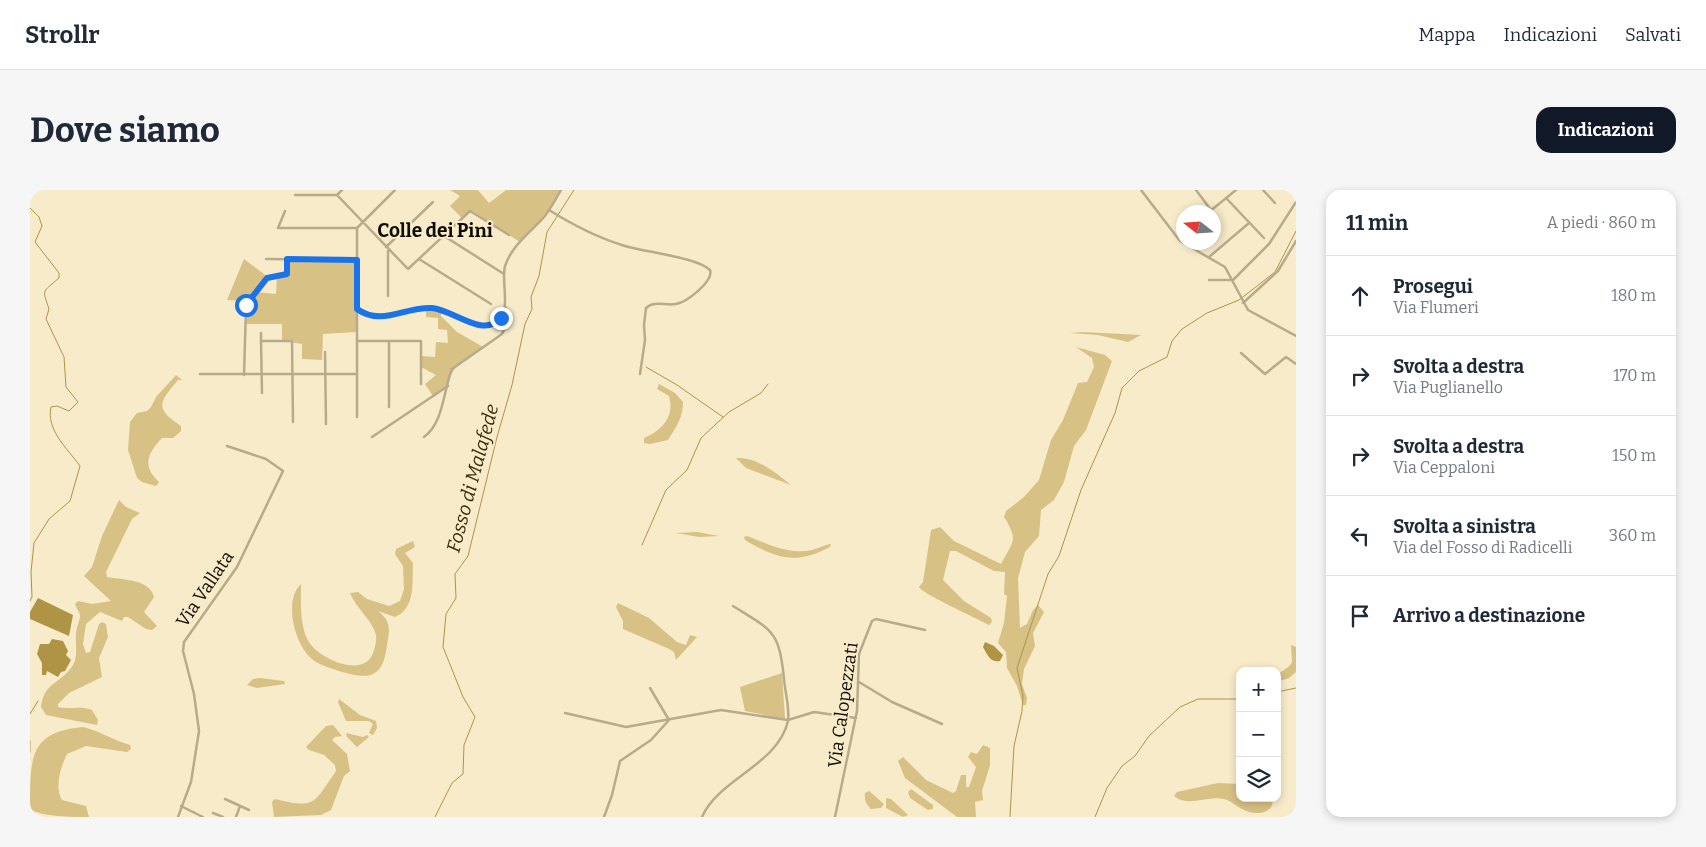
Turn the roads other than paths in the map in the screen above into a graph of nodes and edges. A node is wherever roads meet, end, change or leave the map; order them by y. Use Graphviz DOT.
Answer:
graph roads {
  1 [pos="342,190"];
  2 [pos="395,190"];
  3 [pos="561,190"];
  4 [pos="1141,190"];
  5 [pos="1196,190"];
  6 [pos="1236,190"];
  7 [pos="1263,190"];
  8 [pos="295,195"];
  9 [pos="337,195"];
  10 [pos="1226,198"];
  11 [pos="433,202"];
  12 [pos="1275,202"];
  13 [pos="1296,202"];
  14 [pos="1206,205"];
  15 [pos="1217,205"];
  16 [pos="549,210"];
  17 [pos="285,211"];
  18 [pos="362,222"];
  19 [pos="1249,223"];
  20 [pos="357,228"];
  21 [pos="509,235"];
  22 [pos="1176,235"];
  23 [pos="444,236"];
  24 [pos="1264,238"];
  25 [pos="1296,241"];
  26 [pos="386,247"];
  27 [pos="1198,250"];
  28 [pos="388,251"];
  29 [pos="1209,257"];
  30 [pos="266,259"];
  31 [pos="287,259"];
  32 [pos="419,259"];
  33 [pos="357,260"];
  34 [pos="504,274"];
  35 [pos="1209,280"];
  36 [pos="1233,280"];
  37 [pos="388,296"];
  38 [pos="1243,302"];
  39 [pos="491,304"];
  40 [pos="506,308"];
  41 [pos="357,309"];
  42 [pos="261,333"];
  43 [pos="1296,336"];
  44 [pos="261,341"];
  45 [pos="357,341"];
  46 [pos="389,341"];
  47 [pos="326,352"];
  48 [pos="1241,353"];
  49 [pos="1296,364"];
  50 [pos="200,374"];
  51 [pos="244,374"];
  52 [pos="261,374"];
  53 [pos="293,374"];
  54 [pos="326,374"];
  55 [pos="357,374"];
  56 [pos="640,374"];
  57 [pos="421,384"];
  58 [pos="448,386"];
  59 [pos="262,393"];
  60 [pos="389,407"];
  61 [pos="357,417"];
  62 [pos="293,422"];
  63 [pos="326,424"];
  64 [pos="372,437"];
  65 [pos="424,437"];
  66 [pos="227,446"];
  67 [pos="733,606"];
  68 [pos="925,630"];
  69 [pos="858,682"];
  70 [pos="650,688"];
  71 [pos="565,713"];
  72 [pos="856,718"];
  73 [pos="669,720"];
  74 [pos="788,720"];
  75 [pos="942,724"];
  76 [pos="225,800"];
  77 [pos="181,806"];
  78 [pos="240,806"];
  79 [pos="250,810"];
  80 [pos="214,813"];
  81 [pos="178,817"];
  82 [pos="203,817"];
  83 [pos="223,817"];
  84 [pos="236,817"];
  85 [pos="604,817"];
  86 [pos="702,817"];
  87 [pos="835,817"];
  1 -- 9 [label="street"];
  2 -- 18 [label="street"];
  3 -- 16 [label="street"];
  4 -- 22 [label="street"];
  5 -- 14 [label="street"];
  6 -- 10 [label="street"];
  7 -- 12 [label="street"];
  8 -- 9 [label="street"];
  9 -- 18 [label="street"];
  10 -- 15 [label="street"];
  10 -- 19 [label="street"];
  11 -- 26 [label="street"];
  13 -- 36 [label="street"];
  16 -- 34 [label="street"];
  16 -- 56 [label="street"];
  17 -- 20 [label="street"];
  18 -- 20 [label="street"];
  18 -- 26 [label="street"];
  19 -- 24 [label="street"];
  19 -- 29 [label="street"];
  20 -- 33 [label="street"];
  21 -- 23 [label="street"];
  23 -- 32 [label="street"];
  23 -- 34 [label="street"];
  25 -- 38 [label="street"];
  26 -- 28 [label="street"];
  27 -- 29 [label="street"];
  28 -- 32 [label="street"];
  28 -- 37 [label="street"];
  29 -- 36 [label="street"];
  30 -- 31 [label="street"];
  31 -- 33 [label="street"];
  31 -- 51 [label="street"];
  32 -- 39 [label="street"];
  33 -- 41 [label="street"];
  34 -- 40 [label="street"];
  35 -- 36 [label="street"];
  36 -- 38 [label="street"];
  38 -- 43 [label="street"];
  40 -- 41 [label="street"];
  40 -- 58 [label="street"];
  41 -- 45 [label="street"];
  42 -- 44 [label="street"];
  44 -- 52 [label="street"];
  44 -- 53 [label="street"];
  45 -- 46 [label="street"];
  45 -- 55 [label="street"];
  46 -- 57 [label="street"];
  46 -- 60 [label="street"];
  47 -- 54 [label="street"];
  48 -- 49 [label="street"];
  50 -- 51 [label="street"];
  51 -- 52 [label="street"];
  52 -- 53 [label="street"];
  52 -- 59 [label="street"];
  53 -- 54 [label="street"];
  53 -- 62 [label="street"];
  54 -- 55 [label="street"];
  54 -- 63 [label="street"];
  55 -- 61 [label="street"];
  58 -- 64 [label="street"];
  58 -- 65 [label="street"];
  66 -- 77 [label="street, Via Vallata"];
  67 -- 74 [label="street"];
  68 -- 69 [label="street, Via Calopezzati"];
  69 -- 72 [label="street, Via Calopezzati"];
  69 -- 75 [label="street"];
  70 -- 73 [label="street"];
  71 -- 73 [label="street"];
  72 -- 74 [label="street"];
  72 -- 87 [label="street, Via Calopezzati"];
  73 -- 74 [label="street"];
  73 -- 85 [label="street"];
  74 -- 86 [label="street"];
  76 -- 78 [label="street"];
  77 -- 81 [label="street, Via Vallata"];
  77 -- 82 [label="street"];
  78 -- 79 [label="street"];
  78 -- 84 [label="street"];
  80 -- 83 [label="street"];
}
